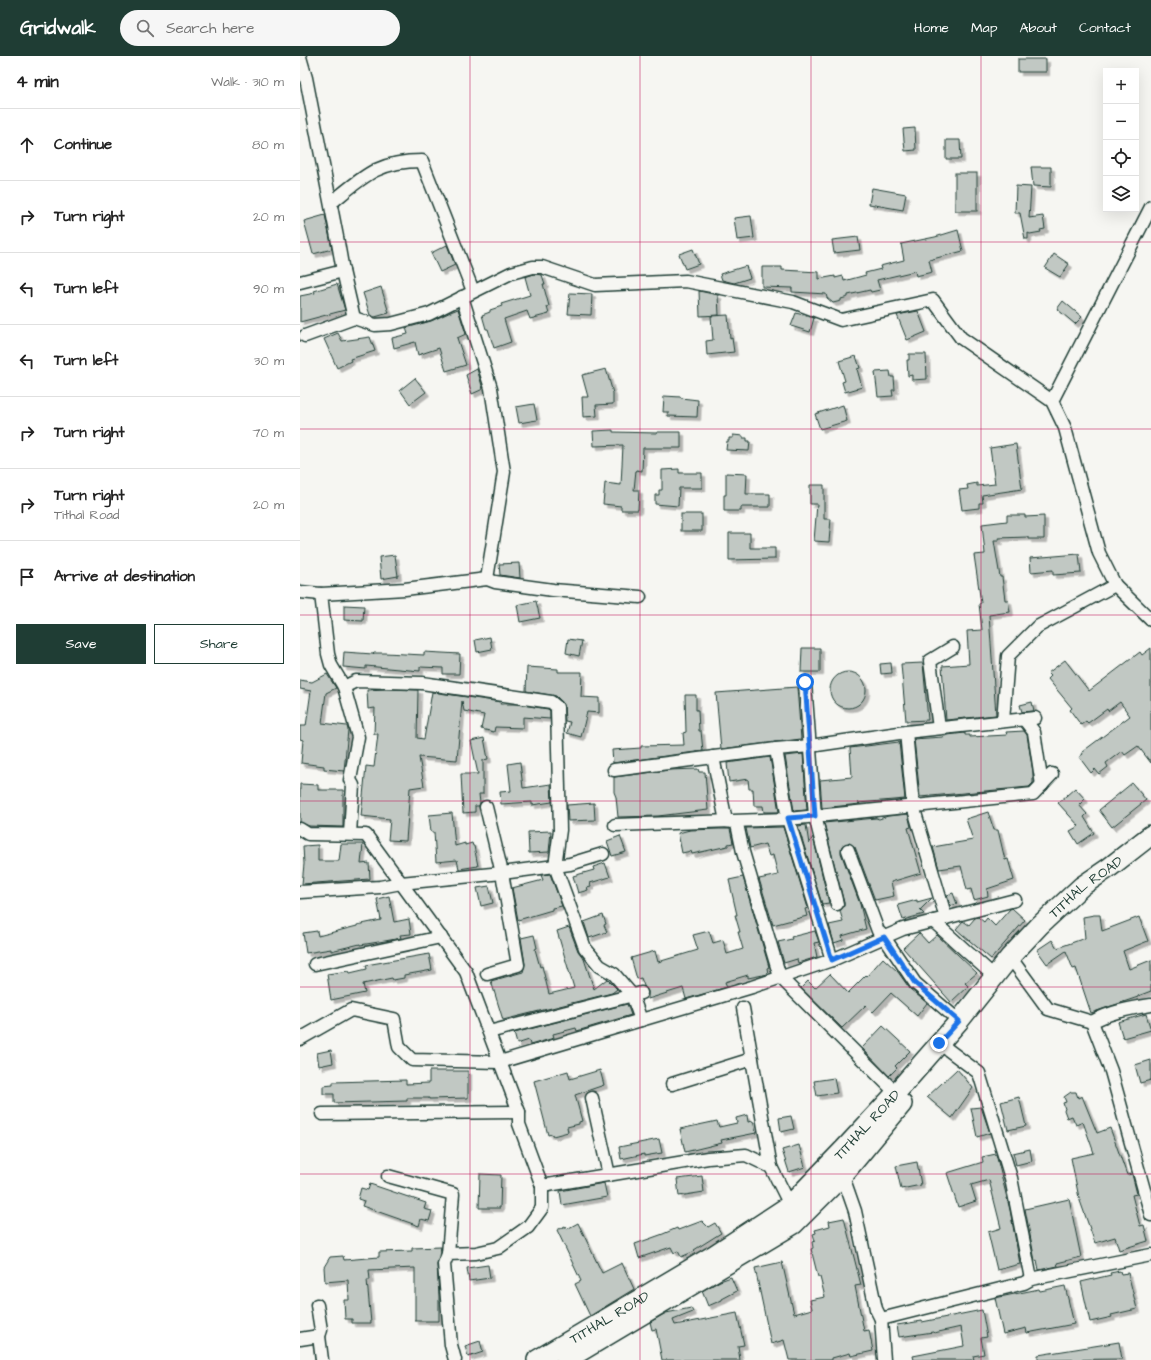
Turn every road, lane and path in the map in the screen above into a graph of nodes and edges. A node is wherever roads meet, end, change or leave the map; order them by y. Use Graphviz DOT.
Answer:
graph roads {
  1 [pos="300,57"];
  2 [pos="331,203"];
  3 [pos="1151,206"];
  4 [pos="342,271"];
  5 [pos="300,282"];
  6 [pos="473,291"];
  7 [pos="462,297"];
  8 [pos="354,318"];
  9 [pos="305,336"];
  10 [pos="1052,401"];
  11 [pos="487,579"];
  12 [pos="1115,585"];
  13 [pos="300,592"];
  14 [pos="321,594"];
  15 [pos="640,597"];
  16 [pos="1151,620"];
  17 [pos="953,647"];
  18 [pos="805,682"];
  19 [pos="344,687"];
  20 [pos="1003,721"];
  21 [pos="939,728"];
  22 [pos="906,732"];
  23 [pos="810,746"];
  24 [pos="776,749"];
  25 [pos="713,757"];
  26 [pos="614,770"];
  27 [pos="1052,774"];
  28 [pos="1042,785"];
  29 [pos="913,806"];
  30 [pos="486,807"];
  31 [pos="815,816"];
  32 [pos="788,818"];
  33 [pos="726,821"];
  34 [pos="615,825"];
  35 [pos="300,829"];
  36 [pos="350,834"];
  37 [pos="1151,835"];
  38 [pos="848,850"];
  39 [pos="1151,850"];
  40 [pos="603,854"];
  41 [pos="555,866"];
  42 [pos="502,873"];
  43 [pos="401,883"];
  44 [pos="300,892"];
  45 [pos="1015,900"];
  46 [pos="837,904"];
  47 [pos="946,918"];
  48 [pos="933,921"];
  49 [pos="441,937"];
  50 [pos="884,937"];
  51 [pos="832,960"];
  52 [pos="1013,962"];
  53 [pos="315,964"];
  54 [pos="487,974"];
  55 [pos="780,977"];
  56 [pos="995,977"];
  57 [pos="636,994"];
  58 [pos="1151,1005"];
  59 [pos="743,1008"];
  60 [pos="641,1020"];
  61 [pos="959,1021"];
  62 [pos="1092,1022"];
  63 [pos="489,1032"];
  64 [pos="300,1039"];
  65 [pos="943,1046"];
  66 [pos="752,1058"];
  67 [pos="500,1062"];
  68 [pos="672,1084"];
  69 [pos="896,1093"];
  70 [pos="592,1098"];
  71 [pos="519,1112"];
  72 [pos="322,1114"];
  73 [pos="771,1167"];
  74 [pos="840,1167"];
  75 [pos="609,1175"];
  76 [pos="388,1176"];
  77 [pos="542,1186"];
  78 [pos="790,1205"];
  79 [pos="1151,1214"];
  80 [pos="448,1254"];
  81 [pos="1151,1256"];
  82 [pos="1031,1280"];
  83 [pos="317,1305"];
  84 [pos="881,1319"];
  85 [pos="319,1336"];
  86 [pos="300,1339"];
  87 [pos="322,1360"];
  88 [pos="455,1360"];
  89 [pos="537,1360"];
  90 [pos="566,1360"];
  91 [pos="884,1360"];
  1 -- 2 [label="street"];
  2 -- 4 [label="street"];
  2 -- 6 [label="street"];
  3 -- 10 [label="street"];
  4 -- 5 [label="street"];
  4 -- 8 [label="street"];
  6 -- 7 [label="street"];
  6 -- 10 [label="street"];
  7 -- 8 [label="street"];
  7 -- 11 [label="street"];
  8 -- 9 [label="street"];
  10 -- 12 [label="street"];
  11 -- 14 [label="street"];
  11 -- 15 [label="street"];
  12 -- 16 [label="street"];
  12 -- 20 [label="street"];
  13 -- 14 [label="street"];
  14 -- 19 [label="street"];
  17 -- 21 [label="street"];
  18 -- 23 [label="street"];
  19 -- 36 [label="street"];
  19 -- 41 [label="street"];
  20 -- 21 [label="street"];
  20 -- 28 [label="street"];
  21 -- 22 [label="street"];
  22 -- 23 [label="street"];
  22 -- 29 [label="street"];
  23 -- 24 [label="street"];
  23 -- 31 [label="street"];
  24 -- 25 [label="street"];
  24 -- 32 [label="street"];
  25 -- 26 [label="street"];
  25 -- 33 [label="street"];
  27 -- 28 [label="street"];
  28 -- 29 [label="street"];
  29 -- 31 [label="street"];
  29 -- 47 [label="street"];
  30 -- 42 [label="street"];
  31 -- 32 [label="street"];
  31 -- 46 [label="street"];
  32 -- 33 [label="street"];
  32 -- 51 [label="street"];
  33 -- 34 [label="street"];
  33 -- 55 [label="street"];
  35 -- 36 [label="street"];
  36 -- 43 [label="street"];
  37 -- 52 [label="main road, TITHAL ROAD"];
  38 -- 50 [label="street"];
  39 -- 52 [label="main road"];
  40 -- 41 [label="street"];
  41 -- 42 [label="street"];
  41 -- 57 [label="street"];
  42 -- 43 [label="street"];
  42 -- 54 [label="street"];
  43 -- 44 [label="street"];
  43 -- 49 [label="street"];
  45 -- 47 [label="street"];
  47 -- 48 [label="street"];
  48 -- 50 [label="street"];
  48 -- 56 [label="street"];
  49 -- 53 [label="street"];
  49 -- 63 [label="street"];
  50 -- 51 [label="street"];
  50 -- 61 [label="street"];
  51 -- 55 [label="street"];
  52 -- 56 [label="main road, TITHAL ROAD"];
  52 -- 62 [label="street"];
  52 -- 65 [label="main road"];
  55 -- 60 [label="street"];
  55 -- 69 [label="street"];
  56 -- 61 [label="main road, TITHAL ROAD"];
  57 -- 60 [label="street"];
  57 -- 63 [label="street"];
  58 -- 62 [label="street"];
  59 -- 66 [label="street"];
  60 -- 67 [label="street"];
  61 -- 65 [label="main road, TITHAL ROAD"];
  62 -- 79 [label="street"];
  63 -- 67 [label="street"];
  64 -- 67 [label="street"];
  65 -- 69 [label="main road, TITHAL ROAD"];
  65 -- 74 [label="main road"];
  65 -- 82 [label="street"];
  66 -- 68 [label="street"];
  66 -- 73 [label="street"];
  67 -- 71 [label="street"];
  69 -- 74 [label="main road, TITHAL ROAD"];
  70 -- 75 [label="street"];
  71 -- 72 [label="street"];
  71 -- 77 [label="street"];
  73 -- 75 [label="street"];
  73 -- 78 [label="street"];
  74 -- 78 [label="main road, TITHAL ROAD"];
  74 -- 84 [label="street"];
  74 -- 90 [label="main road"];
  75 -- 77 [label="street"];
  76 -- 80 [label="street"];
  77 -- 80 [label="street"];
  78 -- 89 [label="main road, TITHAL ROAD"];
  80 -- 88 [label="street"];
  81 -- 82 [label="street"];
  82 -- 84 [label="street"];
  83 -- 85 [label="street"];
  84 -- 91 [label="street"];
  85 -- 86 [label="street"];
  85 -- 87 [label="street"];
}
